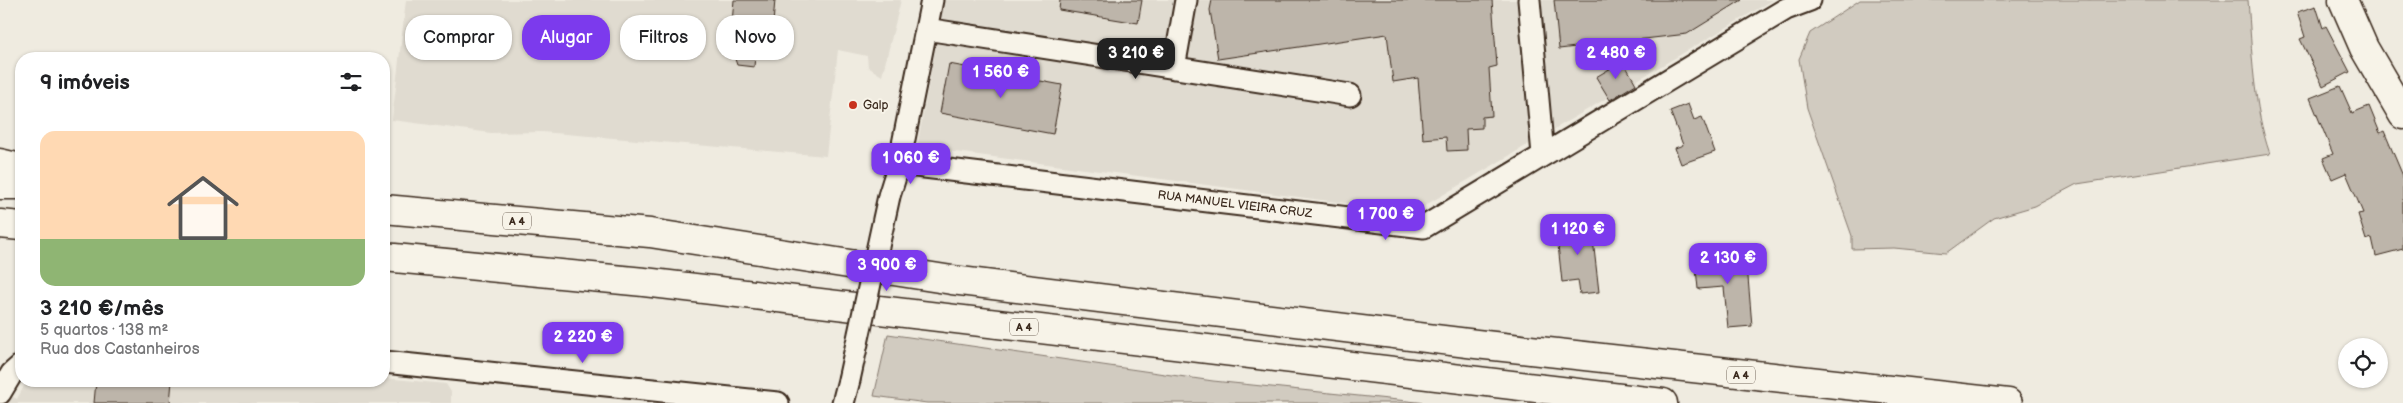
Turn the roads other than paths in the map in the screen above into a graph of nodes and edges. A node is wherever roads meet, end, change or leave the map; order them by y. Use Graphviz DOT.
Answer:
graph roads {
  1 [pos="932,0"];
  2 [pos="1186,0"];
  3 [pos="1529,0"];
  4 [pos="1810,0"];
  5 [pos="2343,0"];
  6 [pos="926,29"];
  7 [pos="1174,68"];
  8 [pos="1350,95"];
  9 [pos="2403,115"];
  10 [pos="1543,155"];
  11 [pos="0,163"];
  12 [pos="899,164"];
  13 [pos="15,167"];
  14 [pos="0,185"];
  15 [pos="15,185"];
  16 [pos="390,210"];
  17 [pos="0,224"];
  18 [pos="15,225"];
  19 [pos="390,258"];
  20 [pos="390,363"];
  21 [pos="15,370"];
  22 [pos="0,393"];
  23 [pos="778,403"];
  24 [pos="843,403"];
  25 [pos="1663,403"];
  26 [pos="2008,403"];
  1 -- 6 [label="street"];
  2 -- 7 [label="street"];
  3 -- 10 [label="street"];
  4 -- 10 [label="street, RUA MANUEL VIEIRA CRUZ"];
  5 -- 9 [label="main road"];
  6 -- 7 [label="street"];
  6 -- 12 [label="street"];
  7 -- 8 [label="street"];
  10 -- 12 [label="street, RUA MANUEL VIEIRA CRUZ"];
  11 -- 13 [label="main road"];
  12 -- 24 [label="street, bridge"];
  14 -- 15 [label="main road"];
  16 -- 26 [label="main road, A 4"];
  17 -- 18 [label="main road"];
  19 -- 25 [label="main road, A 4"];
  20 -- 23 [label="street"];
  21 -- 22 [label="street"];
}
